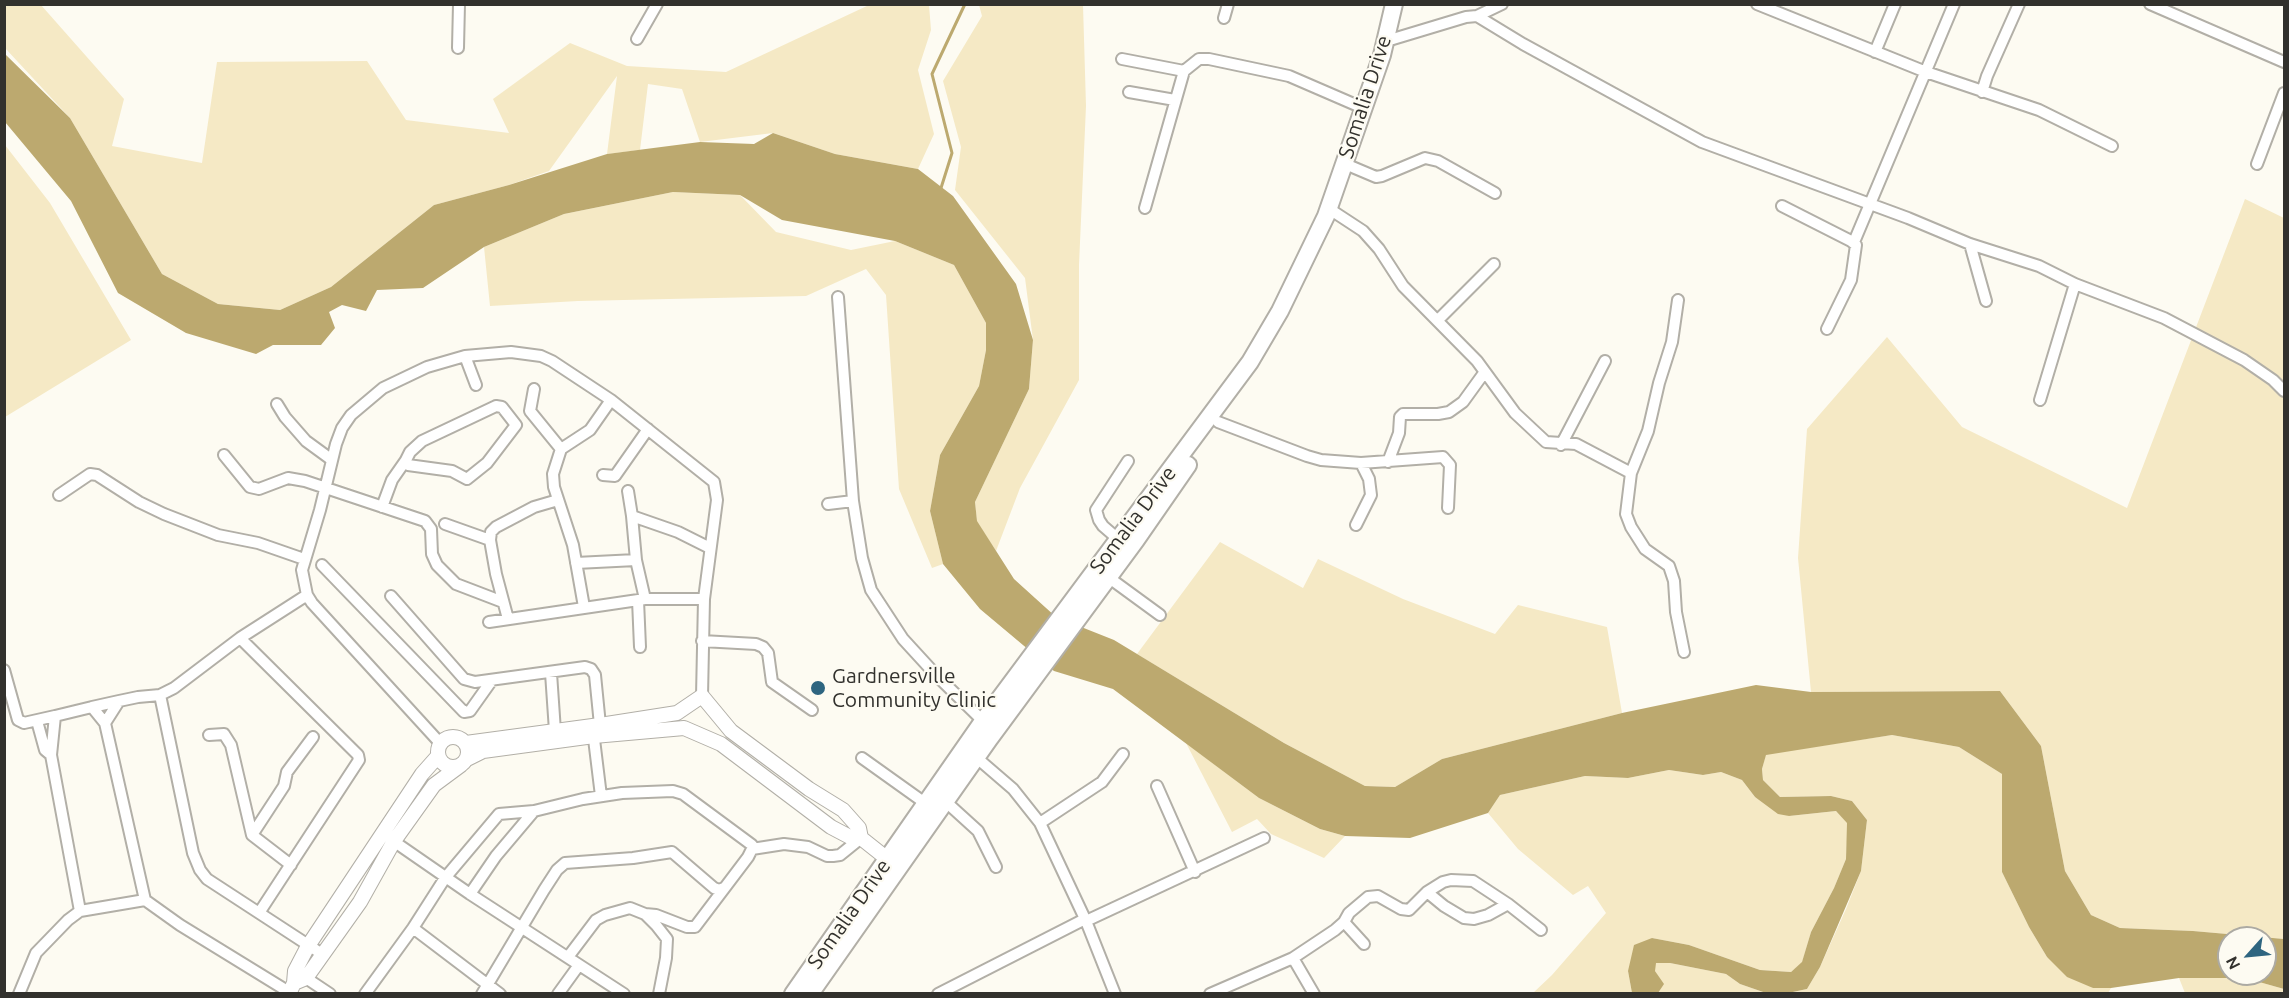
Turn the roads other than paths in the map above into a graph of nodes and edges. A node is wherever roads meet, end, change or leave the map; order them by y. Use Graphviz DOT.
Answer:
graph roads {
  1 [pos="459,4"];
  2 [pos="657,4"];
  3 [pos="1228,4"];
  4 [pos="1394,4"];
  5 [pos="1400,4"];
  6 [pos="1502,4"];
  7 [pos="1757,4"];
  8 [pos="1894,4"];
  9 [pos="1954,4"];
  10 [pos="2019,4"];
  11 [pos="2150,4"];
  12 [pos="2179,4"];
  13 [pos="2162,10"];
  14 [pos="1477,16"];
  15 [pos="1224,18"];
  16 [pos="1389,38"];
  17 [pos="637,39"];
  18 [pos="458,48"];
  19 [pos="1875,52"];
  20 [pos="1122,59"];
  21 [pos="2284,62"];
  22 [pos="1184,71"];
  23 [pos="1926,72"];
  24 [pos="1129,92"];
  25 [pos="1982,92"];
  26 [pos="2284,93"];
  27 [pos="1175,100"];
  28 [pos="1363,108"];
  29 [pos="2112,146"];
  30 [pos="2257,164"];
  31 [pos="1350,166"];
  32 [pos="1495,193"];
  33 [pos="1871,205"];
  34 [pos="1782,206"];
  35 [pos="1145,208"];
  36 [pos="1334,212"];
  37 [pos="1854,242"];
  38 [pos="1970,244"];
  39 [pos="1494,264"];
  40 [pos="2075,284"];
  41 [pos="838,297"];
  42 [pos="1678,300"];
  43 [pos="1986,302"];
  44 [pos="1438,320"];
  45 [pos="1827,329"];
  46 [pos="465,356"];
  47 [pos="1605,361"];
  48 [pos="1484,372"];
  49 [pos="476,385"];
  50 [pos="534,389"];
  51 [pos="2284,391"];
  52 [pos="611,400"];
  53 [pos="2040,400"];
  54 [pos="277,404"];
  55 [pos="530,411"];
  56 [pos="1218,422"];
  57 [pos="516,424"];
  58 [pos="648,429"];
  59 [pos="1562,445"];
  60 [pos="561,449"];
  61 [pos="224,455"];
  62 [pos="332,460"];
  63 [pos="405,460"];
  64 [pos="1128,461"];
  65 [pos="1388,462"];
  66 [pos="1361,463"];
  67 [pos="1631,473"];
  68 [pos="603,475"];
  69 [pos="325,489"];
  70 [pos="628,491"];
  71 [pos="58,495"];
  72 [pos="558,500"];
  73 [pos="853,501"];
  74 [pos="828,504"];
  75 [pos="382,507"];
  76 [pos="1448,508"];
  77 [pos="632,516"];
  78 [pos="445,524"];
  79 [pos="1356,525"];
  80 [pos="1118,539"];
  81 [pos="490,540"];
  82 [pos="710,548"];
  83 [pos="304,559"];
  84 [pos="636,560"];
  85 [pos="576,563"];
  86 [pos="322,565"];
  87 [pos="1108,577"];
  88 [pos="307,595"];
  89 [pos="392,596"];
  90 [pos="704,599"];
  91 [pos="641,600"];
  92 [pos="503,602"];
  93 [pos="584,607"];
  94 [pos="1075,610"];
  95 [pos="1160,615"];
  96 [pos="508,619"];
  97 [pos="489,622"];
  98 [pos="240,638"];
  99 [pos="702,640"];
  100 [pos="640,647"];
  101 [pos="1684,652"];
  102 [pos="4,670"];
  103 [pos="1031,670"];
  104 [pos="551,673"];
  105 [pos="492,680"];
  106 [pos="160,695"];
  107 [pos="702,696"];
  108 [pos="119,701"];
  109 [pos="92,707"];
  110 [pos="812,710"];
  111 [pos="677,713"];
  112 [pos="55,716"];
  113 [pos="38,721"];
  114 [pos="983,721"];
  115 [pos="105,723"];
  116 [pos="684,728"];
  117 [pos="595,729"];
  118 [pos="555,731"];
  119 [pos="731,731"];
  120 [pos="209,735"];
  121 [pos="313,737"];
  122 [pos="466,743"];
  123 [pos="721,744"];
  124 [pos="439,749"];
  125 [pos="1124,754"];
  126 [pos="51,755"];
  127 [pos="862,758"];
  128 [pos="977,758"];
  129 [pos="464,762"];
  130 [pos="1157,786"];
  131 [pos="809,789"];
  132 [pos="601,796"];
  133 [pos="945,801"];
  134 [pos="799,803"];
  135 [pos="926,803"];
  136 [pos="534,811"];
  137 [pos="1040,823"];
  138 [pos="252,835"];
  139 [pos="388,837"];
  140 [pos="861,838"];
  141 [pos="1264,838"];
  142 [pos="752,849"];
  143 [pos="893,863"];
  144 [pos="291,865"];
  145 [pos="996,867"];
  146 [pos="1195,872"];
  147 [pos="445,878"];
  148 [pos="724,888"];
  149 [pos="1427,892"];
  150 [pos="470,894"];
  151 [pos="145,900"];
  152 [pos="1508,904"];
  153 [pos="80,911"];
  154 [pos="259,912"];
  155 [pos="645,914"];
  156 [pos="1086,920"];
  157 [pos="1344,922"];
  158 [pos="521,927"];
  159 [pos="413,928"];
  160 [pos="1541,930"];
  161 [pos="1364,944"];
  162 [pos="308,945"];
  163 [pos="322,954"];
  164 [pos="568,957"];
  165 [pos="1293,958"];
  166 [pos="579,965"];
  167 [pos="295,984"];
  168 [pos="486,989"];
  169 [pos="19,993"];
  170 [pos="330,993"];
  171 [pos="365,993"];
  172 [pos="500,993"];
  173 [pos="558,993"];
  174 [pos="624,993"];
  175 [pos="659,993"];
  176 [pos="793,993"];
  177 [pos="810,993"];
  178 [pos="938,993"];
  179 [pos="1114,993"];
  180 [pos="1210,993"];
  181 [pos="1314,993"];
  1 -- 18 [label="street"];
  2 -- 17 [label="street"];
  3 -- 15 [label="street"];
  4 -- 16 [label="main road, Somalia Drive"];
  5 -- 16 [label="main road, Somalia Drive"];
  6 -- 14 [label="street"];
  7 -- 19 [label="street"];
  8 -- 19 [label="street"];
  9 -- 23 [label="street"];
  10 -- 25 [label="street"];
  11 -- 13 [label="street"];
  12 -- 13 [label="street"];
  13 -- 21 [label="street"];
  14 -- 16 [label="street"];
  14 -- 33 [label="street"];
  16 -- 28 [label="main road, Somalia Drive"];
  16 -- 31 [label="main road, Somalia Drive"];
  19 -- 23 [label="street"];
  20 -- 22 [label="street"];
  22 -- 27 [label="street"];
  22 -- 28 [label="street"];
  23 -- 25 [label="street"];
  23 -- 33 [label="street"];
  24 -- 27 [label="street"];
  25 -- 29 [label="street"];
  26 -- 30 [label="street"];
  27 -- 35 [label="street"];
  28 -- 80 [label="main road, Somalia Drive"];
  31 -- 32 [label="street"];
  31 -- 36 [label="main road, Somalia Drive"];
  33 -- 37 [label="street"];
  33 -- 38 [label="street"];
  34 -- 37 [label="street"];
  36 -- 44 [label="street"];
  36 -- 56 [label="main road, Somalia Drive"];
  37 -- 45 [label="street"];
  38 -- 40 [label="street"];
  38 -- 43 [label="street"];
  39 -- 44 [label="street"];
  40 -- 51 [label="street"];
  40 -- 53 [label="street"];
  41 -- 73 [label="street"];
  42 -- 67 [label="street"];
  44 -- 48 [label="street"];
  46 -- 49 [label="street"];
  46 -- 52 [label="street"];
  46 -- 62 [label="street"];
  47 -- 59 [label="street"];
  48 -- 59 [label="street"];
  48 -- 65 [label="street"];
  50 -- 55 [label="street"];
  52 -- 58 [label="street"];
  52 -- 60 [label="street"];
  54 -- 62 [label="street"];
  55 -- 57 [label="street"];
  55 -- 60 [label="street"];
  56 -- 66 [label="street"];
  56 -- 87 [label="main road, Somalia Drive"];
  57 -- 63 [label="street"];
  57 -- 63 [label="street"];
  58 -- 68 [label="street"];
  58 -- 82 [label="street"];
  59 -- 67 [label="street"];
  60 -- 72 [label="street"];
  61 -- 69 [label="street"];
  62 -- 69 [label="street"];
  63 -- 75 [label="street"];
  64 -- 80 [label="street"];
  65 -- 66 [label="street"];
  65 -- 76 [label="street"];
  66 -- 79 [label="street"];
  67 -- 101 [label="street"];
  69 -- 75 [label="street"];
  69 -- 83 [label="street"];
  70 -- 77 [label="street"];
  71 -- 83 [label="street"];
  72 -- 81 [label="street"];
  72 -- 85 [label="street"];
  73 -- 74 [label="street"];
  73 -- 114 [label="street"];
  75 -- 92 [label="street"];
  77 -- 82 [label="street"];
  77 -- 84 [label="street"];
  78 -- 81 [label="street"];
  80 -- 94 [label="main road, Somalia Drive"];
  81 -- 92 [label="street"];
  82 -- 90 [label="street"];
  83 -- 88 [label="street"];
  84 -- 85 [label="street"];
  84 -- 91 [label="street"];
  85 -- 93 [label="street"];
  86 -- 105 [label="street"];
  87 -- 94 [label="main road, Somalia Drive"];
  87 -- 95 [label="street"];
  88 -- 98 [label="street"];
  88 -- 124 [label="street"];
  89 -- 105 [label="street"];
  90 -- 91 [label="street"];
  90 -- 99 [label="street"];
  91 -- 93 [label="street"];
  91 -- 100 [label="street"];
  92 -- 96 [label="street"];
  93 -- 96 [label="street"];
  94 -- 103 [label="main road, Somalia Drive"];
  96 -- 97 [label="street"];
  98 -- 106 [label="street"];
  98 -- 144 [label="street"];
  99 -- 107 [label="street"];
  99 -- 110 [label="street"];
  102 -- 113 [label="street"];
  103 -- 114 [label="main road, Somalia Drive"];
  103 -- 128 [label="main road, Somalia Drive"];
  104 -- 105 [label="street"];
  104 -- 117 [label="street"];
  104 -- 118 [label="street"];
  106 -- 108 [label="street"];
  106 -- 154 [label="street"];
  107 -- 111 [label="street"];
  107 -- 119 [label="street"];
  108 -- 109 [label="street"];
  108 -- 115 [label="street"];
  109 -- 112 [label="street"];
  109 -- 115 [label="street"];
  111 -- 116 [label="street"];
  111 -- 117 [label="street"];
  112 -- 113 [label="street"];
  112 -- 126 [label="street"];
  113 -- 126 [label="street"];
  114 -- 135 [label="main road, Somalia Drive"];
  115 -- 151 [label="street"];
  116 -- 117 [label="street"];
  116 -- 123 [label="street"];
  117 -- 118 [label="street"];
  117 -- 129 [label="street"];
  117 -- 132 [label="street"];
  118 -- 122 [label="street"];
  119 -- 123 [label="street"];
  119 -- 131 [label="street"];
  120 -- 138 [label="street"];
  121 -- 138 [label="street"];
  122 -- 124 [label="street"];
  122 -- 129 [label="street"];
  123 -- 134 [label="street"];
  124 -- 129 [label="street"];
  124 -- 139 [label="street"];
  125 -- 137 [label="street"];
  126 -- 153 [label="street"];
  127 -- 135 [label="street"];
  128 -- 133 [label="main road, Somalia Drive"];
  128 -- 137 [label="street"];
  129 -- 139 [label="street"];
  130 -- 146 [label="street"];
  131 -- 134 [label="street"];
  131 -- 140 [label="street"];
  132 -- 136 [label="street"];
  132 -- 142 [label="street"];
  133 -- 143 [label="main road, Somalia Drive"];
  133 -- 145 [label="street"];
  134 -- 140 [label="street"];
  135 -- 143 [label="main road, Somalia Drive"];
  136 -- 147 [label="street"];
  136 -- 150 [label="street"];
  137 -- 156 [label="street"];
  138 -- 144 [label="street"];
  139 -- 147 [label="street"];
  139 -- 162 [label="street"];
  139 -- 163 [label="street"];
  140 -- 142 [label="street"];
  140 -- 143 [label="street"];
  141 -- 146 [label="street"];
  142 -- 148 [label="street"];
  143 -- 176 [label="main road, Somalia Drive"];
  143 -- 177 [label="main road, Somalia Drive"];
  144 -- 154 [label="street"];
  146 -- 156 [label="street"];
  147 -- 150 [label="street"];
  147 -- 159 [label="street"];
  148 -- 155 [label="street"];
  148 -- 158 [label="street"];
  149 -- 152 [label="street"];
  149 -- 152 [label="street"];
  149 -- 157 [label="street"];
  150 -- 158 [label="street"];
  151 -- 153 [label="street"];
  151 -- 167 [label="street"];
  152 -- 160 [label="street"];
  153 -- 169 [label="street"];
  154 -- 162 [label="street"];
  155 -- 164 [label="street"];
  155 -- 175 [label="street"];
  156 -- 178 [label="street"];
  156 -- 179 [label="street"];
  157 -- 161 [label="street"];
  157 -- 165 [label="street"];
  158 -- 164 [label="street"];
  158 -- 168 [label="street"];
  159 -- 168 [label="street"];
  159 -- 171 [label="street"];
  162 -- 163 [label="street"];
  162 -- 167 [label="street"];
  163 -- 167 [label="street"];
  164 -- 166 [label="street"];
  165 -- 180 [label="street"];
  165 -- 181 [label="street"];
  166 -- 173 [label="street"];
  166 -- 174 [label="street"];
  167 -- 170 [label="street"];
  168 -- 172 [label="street"];
}
